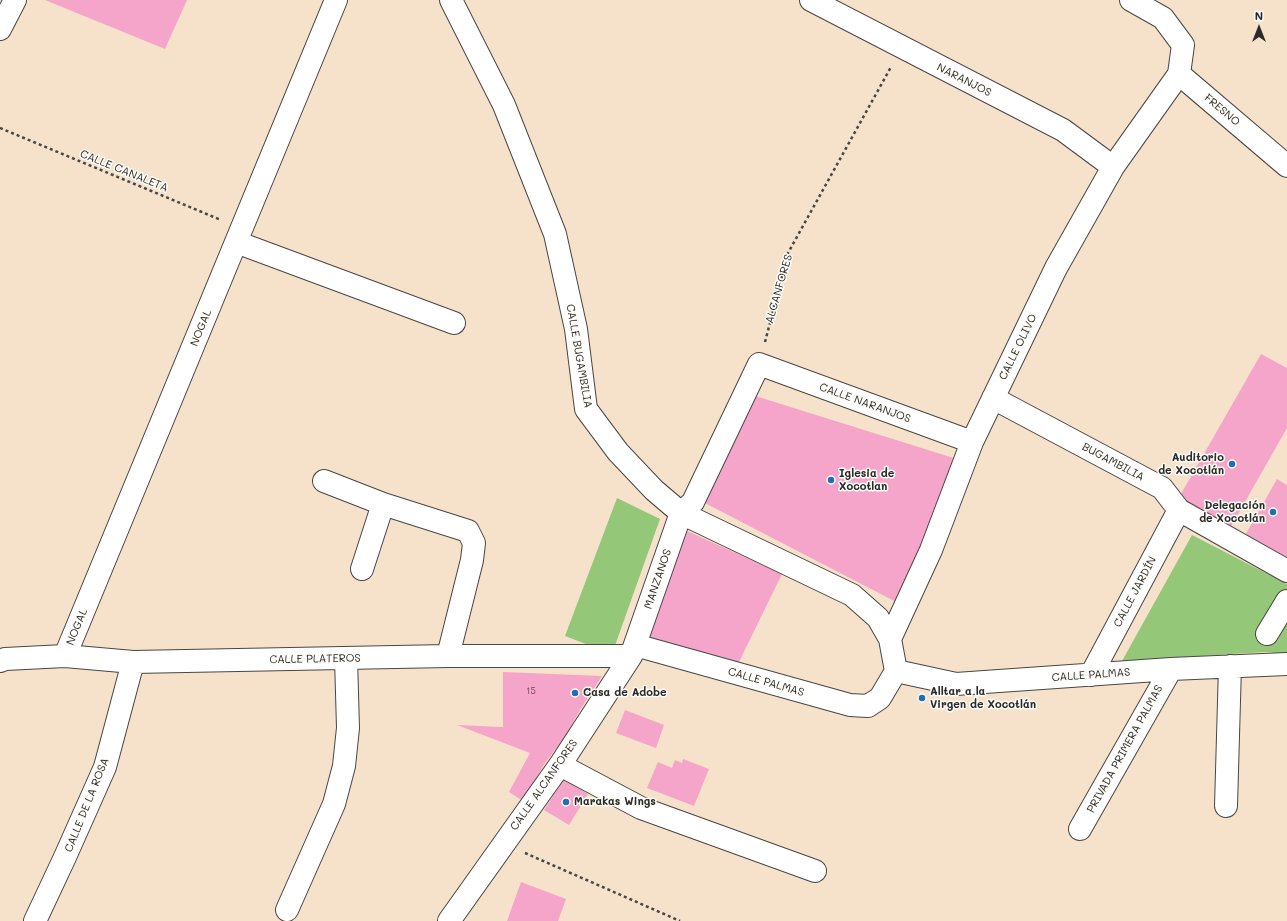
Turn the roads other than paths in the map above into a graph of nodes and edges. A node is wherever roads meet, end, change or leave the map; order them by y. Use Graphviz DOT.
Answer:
graph roads {
  1 [pos="15,0"];
  2 [pos="336,0"];
  3 [pos="451,0"];
  4 [pos="811,0"];
  5 [pos="1131,0"];
  6 [pos="0,29"];
  7 [pos="1179,74"];
  8 [pos="1287,166"];
  9 [pos="1113,167"];
  10 [pos="239,235"];
  11 [pos="454,323"];
  12 [pos="993,398"];
  13 [pos="972,442"];
  14 [pos="324,481"];
  15 [pos="384,504"];
  16 [pos="1178,510"];
  17 [pos="681,513"];
  18 [pos="362,569"];
  19 [pos="1287,571"];
  20 [pos="1287,601"];
  21 [pos="1267,634"];
  22 [pos="890,639"];
  23 [pos="633,650"];
  24 [pos="66,656"];
  25 [pos="448,656"];
  26 [pos="346,658"];
  27 [pos="0,661"];
  28 [pos="133,662"];
  29 [pos="1287,664"];
  30 [pos="1230,666"];
  31 [pos="1171,669"];
  32 [pos="896,671"];
  33 [pos="1091,675"];
  34 [pos="560,765"];
  35 [pos="1226,806"];
  36 [pos="1080,829"];
  37 [pos="815,871"];
  38 [pos="287,910"];
  39 [pos="35,921"];
  40 [pos="449,921"];
  1 -- 6 [label="street"];
  2 -- 10 [label="street, NOGAL"];
  3 -- 17 [label="street, CALLE BUGAMBILIA"];
  4 -- 9 [label="street, NARANJOS"];
  5 -- 7 [label="street"];
  7 -- 8 [label="street, FRESNO"];
  7 -- 9 [label="street, CALLE OLIVO"];
  9 -- 12 [label="street, CALLE OLIVO"];
  10 -- 11 [label="street"];
  10 -- 24 [label="street, NOGAL"];
  12 -- 13 [label="street, CALLE OLIVO"];
  12 -- 16 [label="street, BUGAMBILIA"];
  13 -- 17 [label="street, CALLE NARANJOS"];
  13 -- 22 [label="street, CALLE OLIVO"];
  14 -- 15 [label="street"];
  15 -- 18 [label="street"];
  15 -- 25 [label="street"];
  16 -- 19 [label="street, BUGAMBILIA"];
  16 -- 33 [label="street, CALLE JARDÍN"];
  17 -- 22 [label="street, CALLE BUGAMBILIA"];
  17 -- 23 [label="street, MANZANOS"];
  20 -- 21 [label="street"];
  22 -- 32 [label="street, CALLE BUGAMBILIA"];
  23 -- 25 [label="street, CALLE PLATEROS"];
  23 -- 32 [label="street, CALLE PALMAS"];
  23 -- 34 [label="street, CALLE ALCANFORES"];
  24 -- 27 [label="street, CALLE PLATEROS"];
  24 -- 28 [label="street, CALLE PLATEROS"];
  25 -- 26 [label="street, CALLE PLATEROS"];
  26 -- 28 [label="street, CALLE PLATEROS"];
  26 -- 38 [label="street"];
  28 -- 39 [label="street, CALLE DE LA ROSA"];
  29 -- 30 [label="street, CALLE PALMAS"];
  30 -- 31 [label="street, CALLE PALMAS"];
  30 -- 35 [label="street"];
  31 -- 33 [label="street, CALLE PALMAS"];
  31 -- 36 [label="street, PRIVADA PRIMERA PALMAS"];
  32 -- 33 [label="street, CALLE PALMAS"];
  34 -- 37 [label="street"];
  34 -- 40 [label="street, CALLE ALCANFORES"];
}
